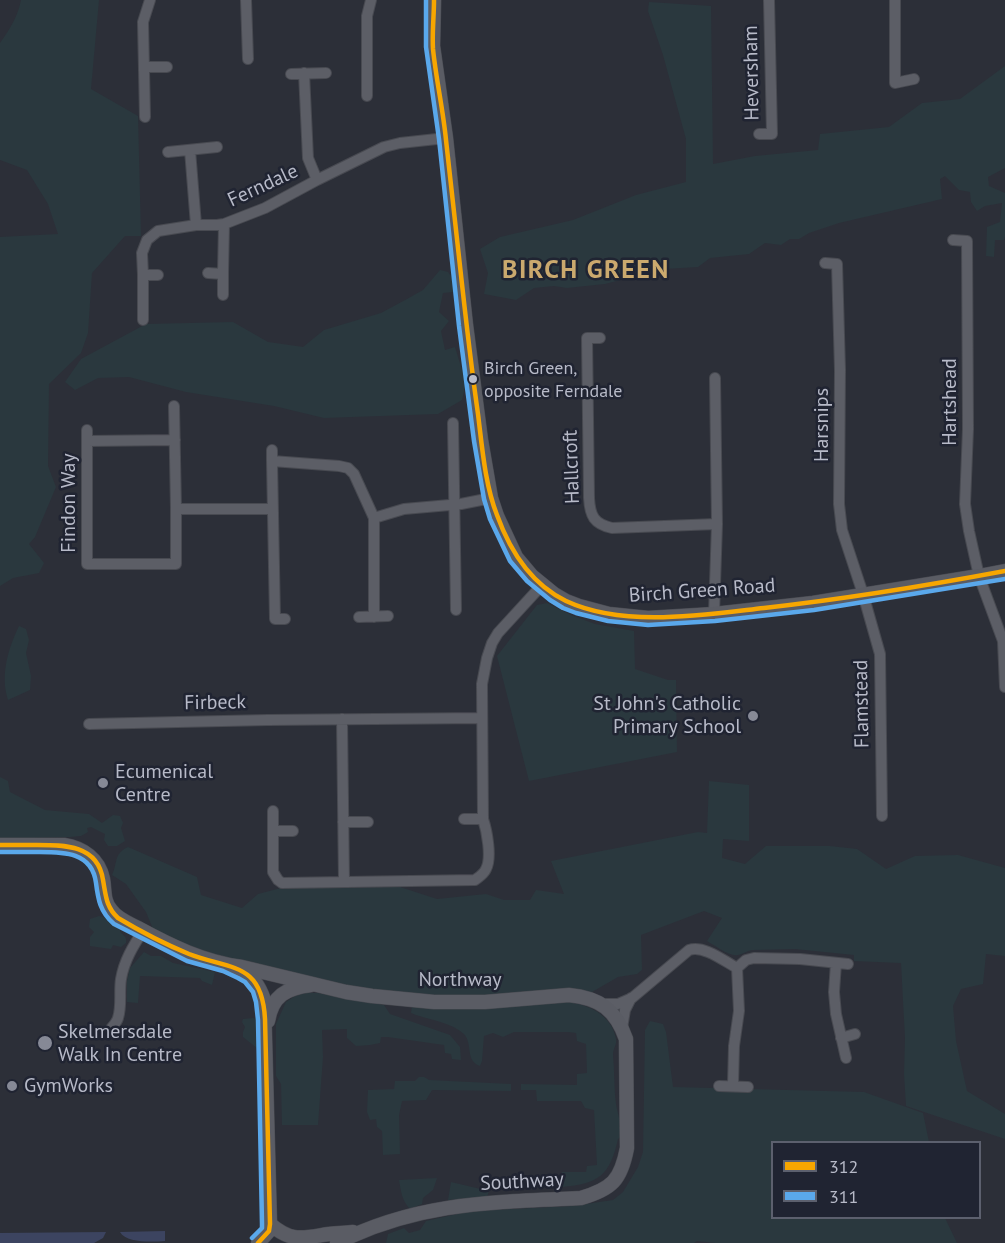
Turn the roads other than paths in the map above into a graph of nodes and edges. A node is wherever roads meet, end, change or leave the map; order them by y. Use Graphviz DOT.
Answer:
graph roads {
  1 [pos="150,0"];
  2 [pos="246,0"];
  3 [pos="371,0"];
  4 [pos="434,0"];
  5 [pos="769,0"];
  6 [pos="895,0"];
  7 [pos="248,59"];
  8 [pos="144,67"];
  9 [pos="167,67"];
  10 [pos="366,72"];
  11 [pos="326,73"];
  12 [pos="353,73"];
  13 [pos="291,74"];
  14 [pos="304,74"];
  15 [pos="914,79"];
  16 [pos="367,96"];
  17 [pos="145,117"];
  18 [pos="759,134"];
  19 [pos="446,138"];
  20 [pos="217,147"];
  21 [pos="190,150"];
  22 [pos="168,152"];
  23 [pos="317,180"];
  24 [pos="224,224"];
  25 [pos="196,225"];
  26 [pos="953,240"];
  27 [pos="825,263"];
  28 [pos="208,273"];
  29 [pos="223,274"];
  30 [pos="143,275"];
  31 [pos="158,275"];
  32 [pos="223,295"];
  33 [pos="143,320"];
  34 [pos="600,338"];
  35 [pos="715,378"];
  36 [pos="174,406"];
  37 [pos="453,423"];
  38 [pos="175,440"];
  39 [pos="491,498"];
  40 [pos="455,505"];
  41 [pos="176,509"];
  42 [pos="272,509"];
  43 [pos="374,518"];
  44 [pos="717,525"];
  45 [pos="1005,570"];
  46 [pos="979,576"];
  47 [pos="542,585"];
  48 [pos="863,594"];
  49 [pos="456,610"];
  50 [pos="714,614"];
  51 [pos="388,616"];
  52 [pos="359,617"];
  53 [pos="374,617"];
  54 [pos="285,619"];
  55 [pos="1005,687"];
  56 [pos="482,718"];
  57 [pos="342,719"];
  58 [pos="89,724"];
  59 [pos="273,811"];
  60 [pos="882,816"];
  61 [pos="464,819"];
  62 [pos="483,819"];
  63 [pos="343,822"];
  64 [pos="368,822"];
  65 [pos="273,831"];
  66 [pos="293,831"];
  67 [pos="0,845"];
  68 [pos="344,882"];
  69 [pos="143,931"];
  70 [pos="836,963"];
  71 [pos="848,964"];
  72 [pos="226,965"];
  73 [pos="737,968"];
  74 [pos="317,985"];
  75 [pos="632,998"];
  76 [pos="602,1004"];
  77 [pos="622,1028"];
  78 [pos="110,1030"];
  79 [pos="266,1032"];
  80 [pos="855,1034"];
  81 [pos="841,1038"];
  82 [pos="846,1058"];
  83 [pos="719,1086"];
  84 [pos="733,1086"];
  85 [pos="748,1087"];
  86 [pos="270,1224"];
  87 [pos="358,1232"];
  88 [pos="258,1243"];
  89 [pos="337,1243"];
  1 -- 8 [label="street"];
  2 -- 7 [label="street"];
  3 -- 10 [label="street"];
  4 -- 19 [label="street, Birch Green Road"];
  5 -- 18 [label="street, Heversham"];
  6 -- 15 [label="street"];
  8 -- 9 [label="street"];
  8 -- 17 [label="street"];
  10 -- 12 [label="street"];
  10 -- 16 [label="street"];
  11 -- 14 [label="street"];
  13 -- 14 [label="street"];
  14 -- 23 [label="street, Ferndale"];
  19 -- 23 [label="street, Ferndale"];
  19 -- 39 [label="street, Birch Green Road"];
  20 -- 21 [label="street"];
  21 -- 22 [label="street"];
  21 -- 25 [label="street"];
  23 -- 24 [label="street, Ferndale"];
  24 -- 25 [label="street, Ferndale"];
  24 -- 29 [label="street, Ferndale"];
  25 -- 30 [label="street, Ferndale"];
  26 -- 46 [label="street, Hartshead"];
  27 -- 48 [label="street, Harsnips"];
  28 -- 29 [label="street"];
  29 -- 32 [label="street, Ferndale"];
  30 -- 31 [label="street"];
  30 -- 33 [label="street, Ferndale"];
  34 -- 44 [label="street, Hallcroft"];
  35 -- 44 [label="street"];
  36 -- 38 [label="street, Findon Way"];
  37 -- 40 [label="street"];
  38 -- 41 [label="street, Findon Way"];
  38 -- 41 [label="street, Findon Way"];
  39 -- 40 [label="street"];
  39 -- 47 [label="street, Birch Green Road"];
  40 -- 43 [label="street"];
  40 -- 49 [label="street"];
  41 -- 42 [label="street"];
  42 -- 43 [label="street"];
  42 -- 54 [label="street"];
  43 -- 53 [label="street"];
  44 -- 50 [label="street"];
  45 -- 46 [label="street, Birch Green Road"];
  46 -- 48 [label="street, Birch Green Road"];
  46 -- 55 [label="street"];
  47 -- 50 [label="street, Birch Green Road"];
  47 -- 56 [label="street"];
  48 -- 50 [label="street, Birch Green Road"];
  48 -- 60 [label="street, Flamstead"];
  51 -- 53 [label="street"];
  52 -- 53 [label="street"];
  56 -- 57 [label="street, Firbeck"];
  56 -- 62 [label="street"];
  57 -- 58 [label="street, Firbeck"];
  57 -- 63 [label="street"];
  59 -- 65 [label="street"];
  61 -- 62 [label="street"];
  62 -- 68 [label="street"];
  63 -- 64 [label="street"];
  63 -- 68 [label="street"];
  65 -- 66 [label="street"];
  65 -- 68 [label="street"];
  67 -- 69 [label="street, Northway"];
  69 -- 72 [label="street, Northway"];
  69 -- 78 [label="street"];
  70 -- 71 [label="street"];
  70 -- 73 [label="street"];
  70 -- 81 [label="street"];
  72 -- 74 [label="street, Northway"];
  72 -- 79 [label="street, Northway"];
  73 -- 75 [label="street"];
  73 -- 84 [label="street"];
  74 -- 76 [label="street, Northway"];
  74 -- 79 [label="street"];
  75 -- 76 [label="street"];
  75 -- 77 [label="street"];
  76 -- 77 [label="street"];
  77 -- 87 [label="street, Southway"];
  79 -- 86 [label="street, Northway"];
  80 -- 81 [label="street"];
  81 -- 82 [label="street"];
  83 -- 84 [label="street"];
  84 -- 85 [label="street"];
  86 -- 87 [label="street"];
  86 -- 88 [label="street"];
  87 -- 89 [label="street, Southway"];
}
